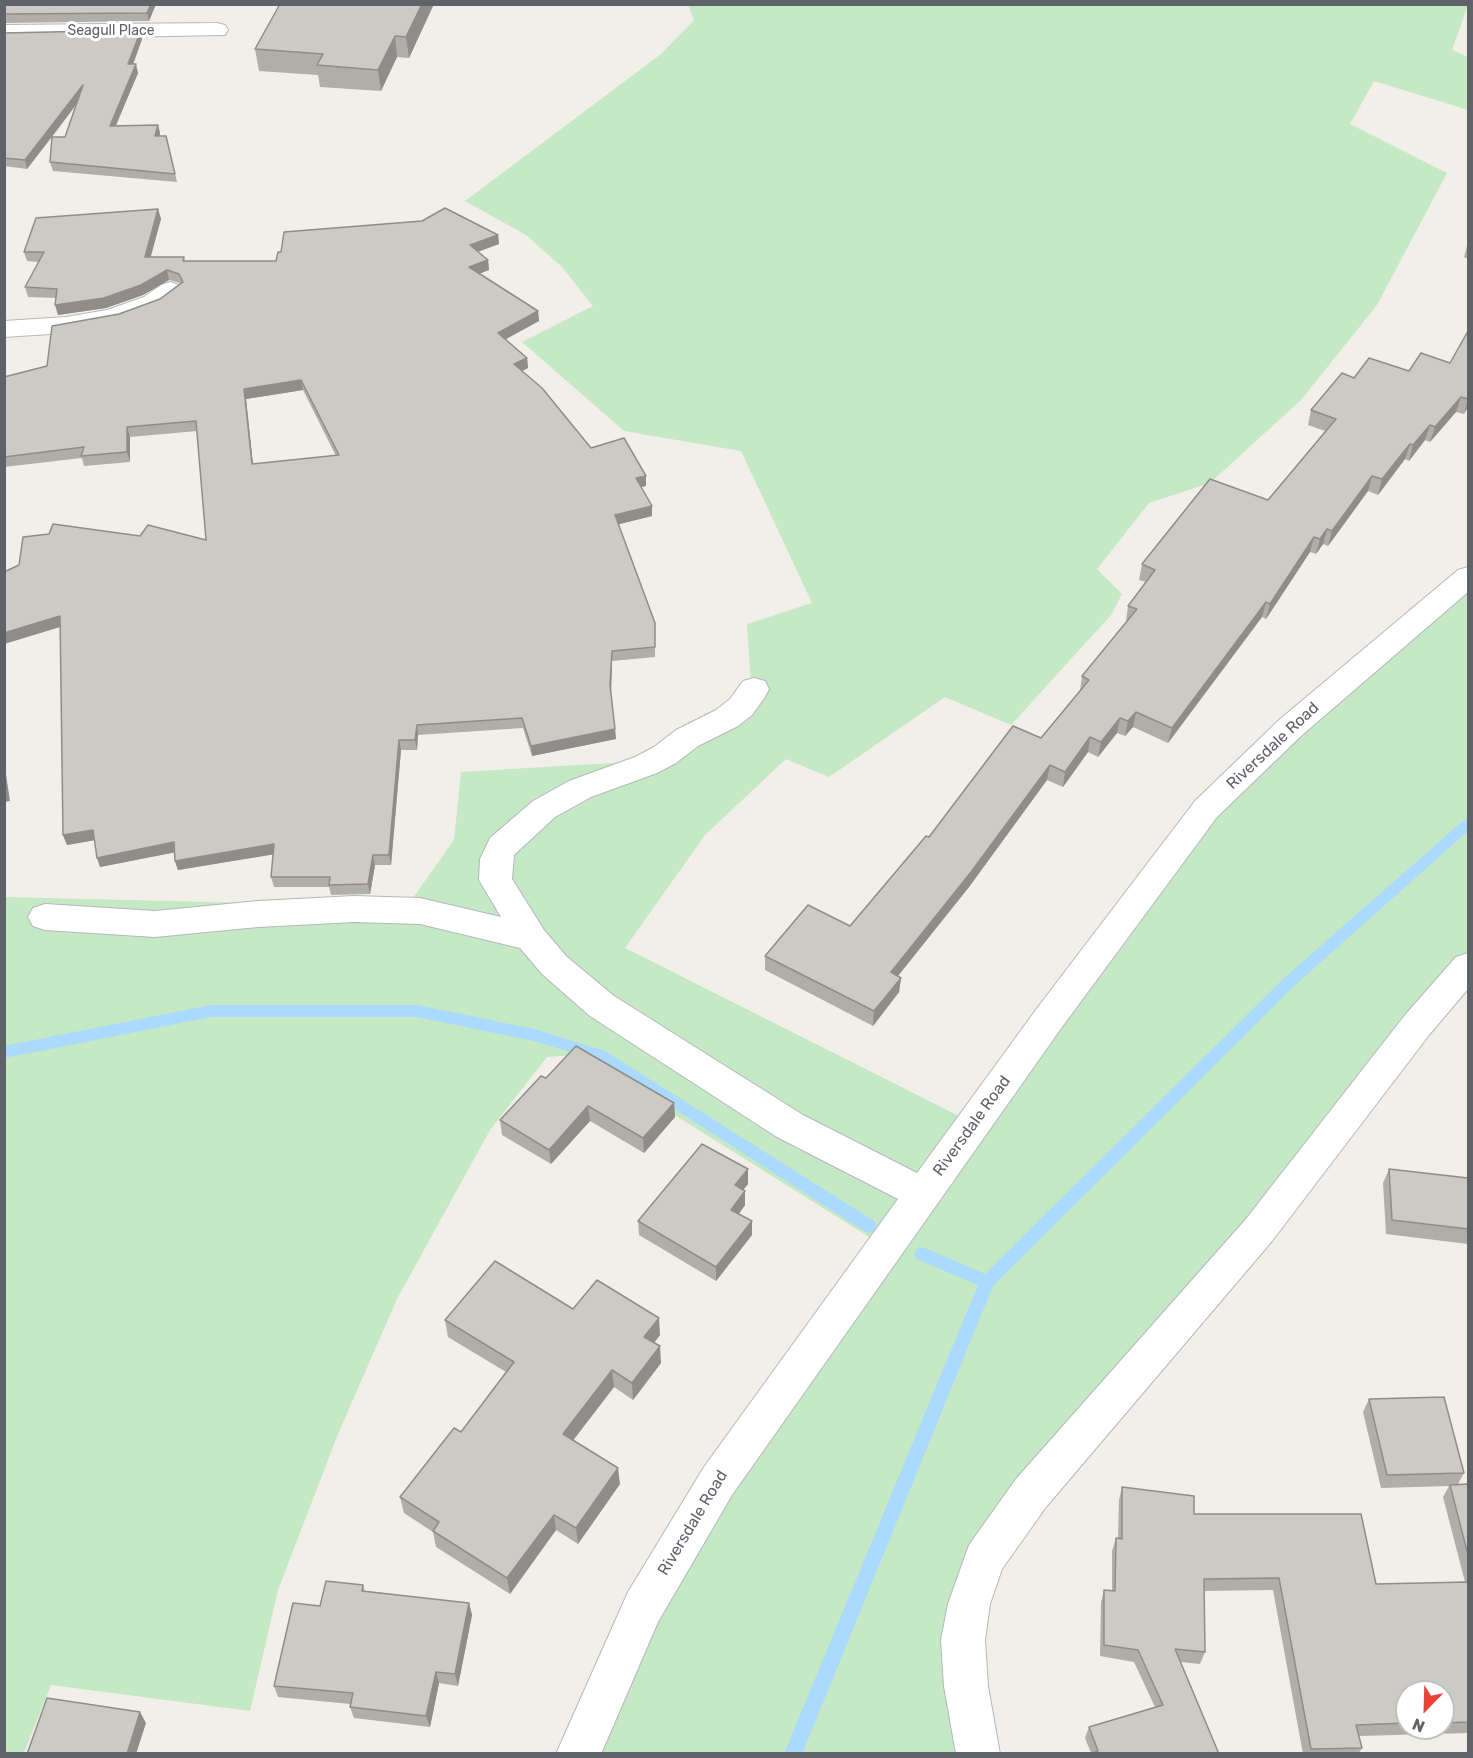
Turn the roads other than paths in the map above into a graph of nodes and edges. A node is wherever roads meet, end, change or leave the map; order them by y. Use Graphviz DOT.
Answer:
graph roads {
  1 [pos="217,30"];
  2 [pos="4,32"];
  3 [pos="170,290"];
  4 [pos="4,329"];
  5 [pos="1468,578"];
  6 [pos="754,688"];
  7 [pos="45,917"];
  8 [pos="532,939"];
  9 [pos="1468,966"];
  10 [pos="923,1194"];
  11 [pos="578,1754"];
  12 [pos="978,1754"];
  1 -- 2 [label="street, Seagull Place"];
  3 -- 4 [label="street"];
  5 -- 10 [label="street, Riversdale Road"];
  6 -- 8 [label="street"];
  7 -- 8 [label="street"];
  8 -- 10 [label="street"];
  9 -- 12 [label="street"];
  10 -- 11 [label="street, Riversdale Road"];
}
